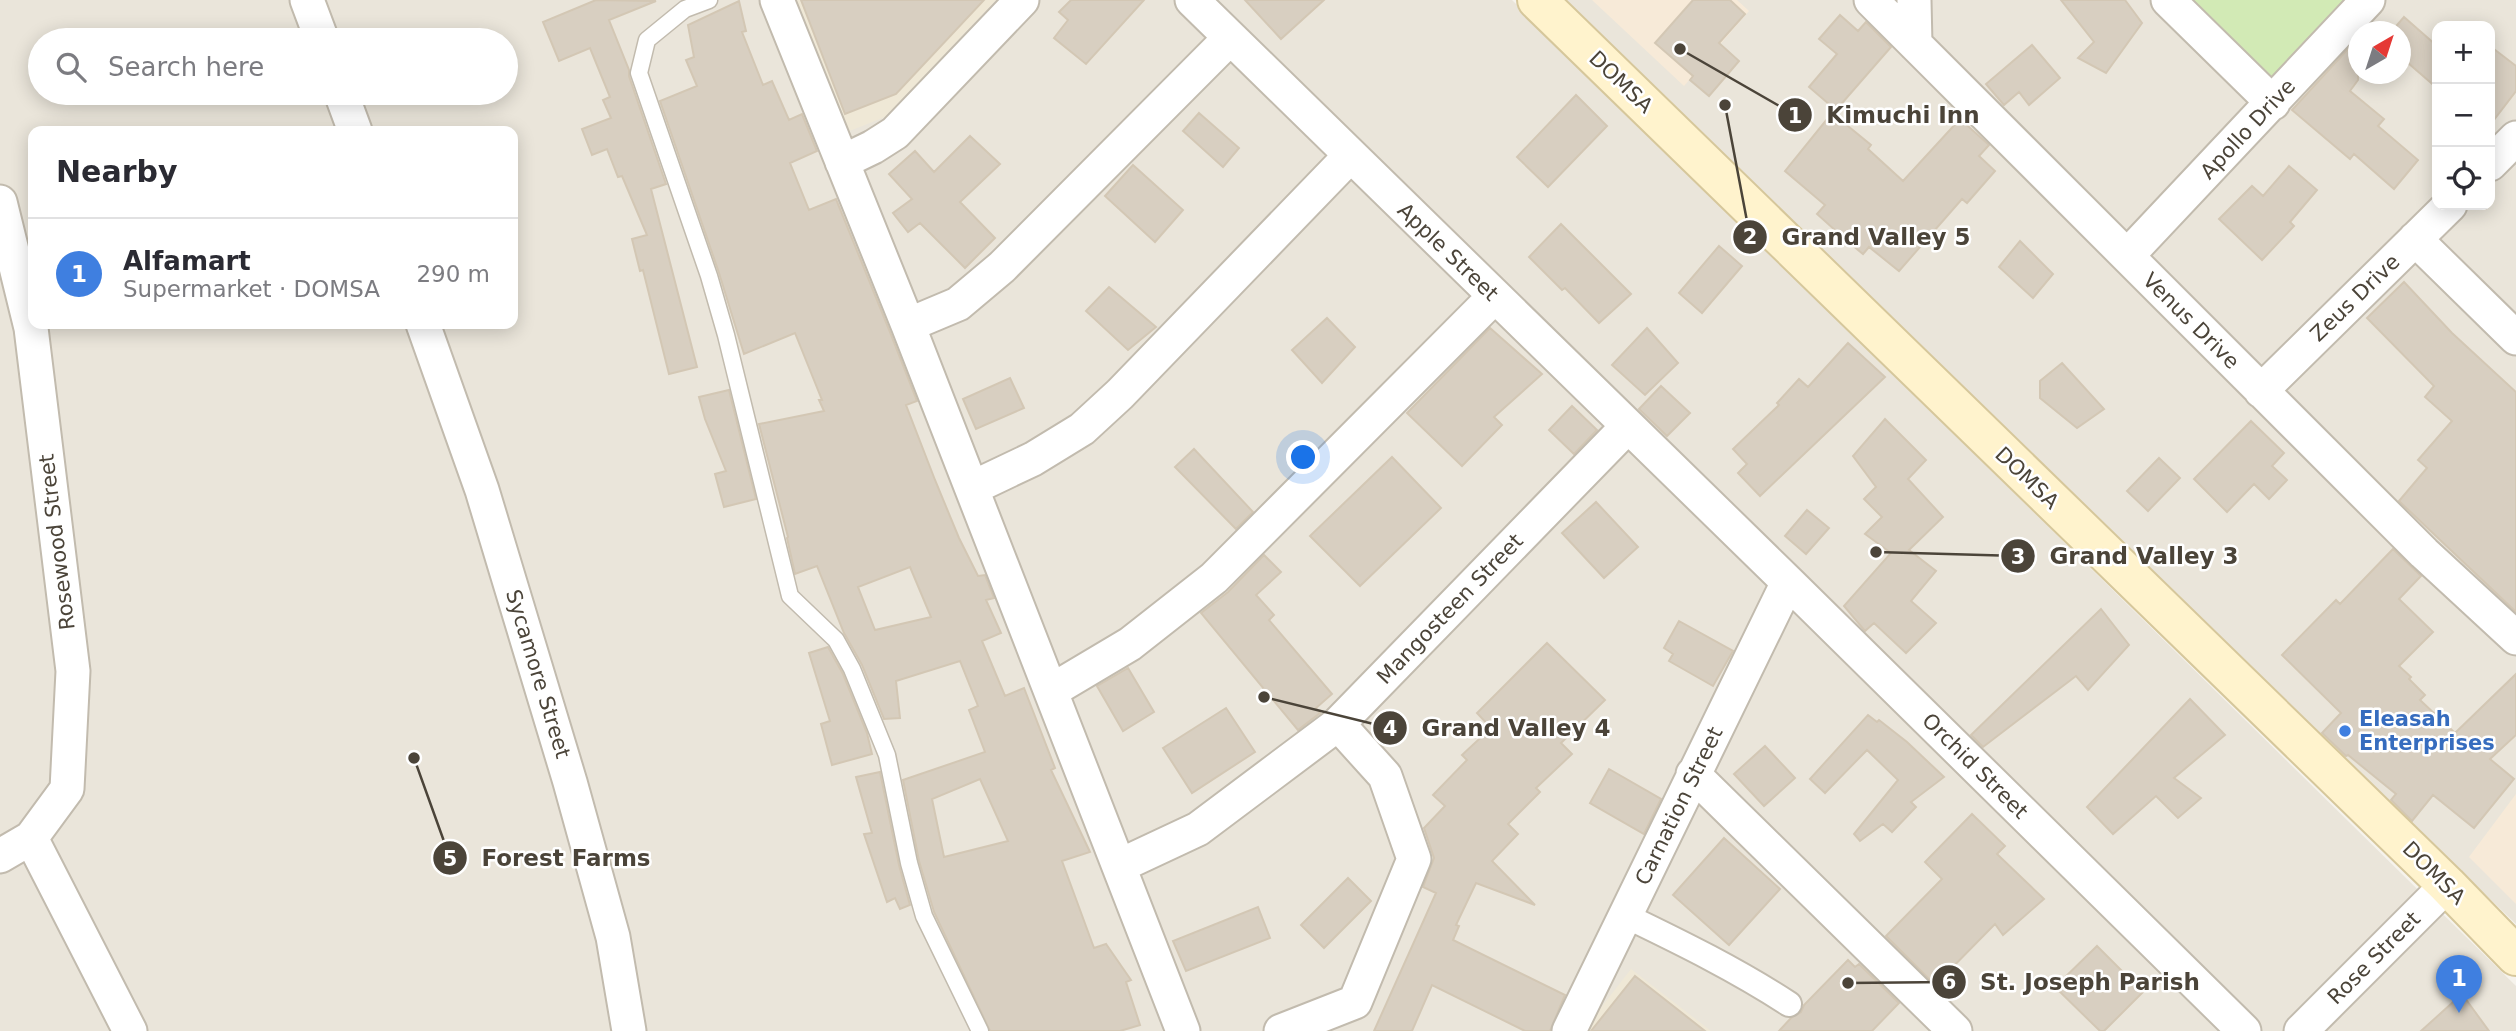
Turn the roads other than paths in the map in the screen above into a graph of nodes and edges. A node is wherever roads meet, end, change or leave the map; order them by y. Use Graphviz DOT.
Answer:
graph roads {
  1 [pos="307,0"];
  2 [pos="709,0"];
  3 [pos="777,0"];
  4 [pos="1021,0"];
  5 [pos="1192,0"];
  6 [pos="1537,0"];
  7 [pos="1871,0"];
  8 [pos="1914,0"];
  9 [pos="2168,0"];
  10 [pos="2368,0"];
  11 [pos="318,28"];
  12 [pos="1230,37"];
  13 [pos="1915,44"];
  14 [pos="2273,103"];
  15 [pos="345,105"];
  16 [pos="353,126"];
  17 [pos="2516,138"];
  18 [pos="1350,156"];
  19 [pos="2495,159"];
  20 [pos="842,162"];
  21 [pos="0,202"];
  22 [pos="2445,210"];
  23 [pos="2415,239"];
  24 [pos="2127,256"];
  25 [pos="1494,297"];
  26 [pos="28,316"];
  27 [pos="908,325"];
  28 [pos="31,329"];
  29 [pos="425,329"];
  30 [pos="2516,338"];
  31 [pos="2261,391"];
  32 [pos="1628,426"];
  33 [pos="972,488"];
  34 [pos="1706,502"];
  35 [pos="1788,582"];
  36 [pos="2516,638"];
  37 [pos="1051,691"];
  38 [pos="1338,724"];
  39 [pos="1693,774"];
  40 [pos="31,838"];
  41 [pos="0,856"];
  42 [pos="1119,866"];
  43 [pos="2446,885"];
  44 [pos="1626,916"];
  45 [pos="2516,956"];
  46 [pos="1788,1004"];
  47 [pos="131,1031"];
  48 [pos="629,1031"];
  49 [pos="980,1031"];
  50 [pos="1183,1031"];
  51 [pos="1281,1031"];
  52 [pos="1569,1031"];
  53 [pos="1955,1031"];
  54 [pos="2244,1031"];
  55 [pos="2301,1031"];
  1 -- 11 [label="street"];
  2 -- 49 [label="lane"];
  3 -- 20 [label="street"];
  4 -- 20 [label="street"];
  5 -- 12 [label="street, Apple Street"];
  6 -- 43 [label="main road, DOMSA"];
  7 -- 13 [label="street, Venus Drive"];
  8 -- 13 [label="street"];
  9 -- 14 [label="street"];
  10 -- 14 [label="street, Apollo Drive"];
  12 -- 18 [label="street, Apple Street"];
  12 -- 27 [label="street"];
  13 -- 24 [label="street, Venus Drive"];
  14 -- 24 [label="street, Apollo Drive"];
  15 -- 16 [label="street"];
  17 -- 19 [label="street"];
  18 -- 25 [label="street, Apple Street"];
  18 -- 33 [label="street"];
  20 -- 27 [label="street"];
  21 -- 26 [label="street, Rosewood Street"];
  22 -- 23 [label="street, Zeus Drive"];
  23 -- 30 [label="street"];
  23 -- 31 [label="street, Zeus Drive"];
  24 -- 31 [label="street, Venus Drive"];
  25 -- 32 [label="street, Apple Street"];
  25 -- 37 [label="street"];
  27 -- 33 [label="street"];
  28 -- 40 [label="street, Rosewood Street"];
  29 -- 48 [label="street, Sycamore Street"];
  31 -- 36 [label="street, Venus Drive"];
  32 -- 34 [label="street, Apple Street"];
  32 -- 38 [label="street, Mangosteen Street"];
  33 -- 37 [label="street"];
  34 -- 35 [label="street, Orchid Street"];
  35 -- 39 [label="street, Carnation Street"];
  35 -- 54 [label="street, Orchid Street"];
  37 -- 42 [label="street"];
  38 -- 42 [label="street, Mangosteen Street"];
  38 -- 51 [label="street"];
  39 -- 44 [label="street, Carnation Street"];
  39 -- 53 [label="street"];
  40 -- 41 [label="street, Rosewood Street"];
  40 -- 47 [label="street"];
  42 -- 50 [label="street"];
  43 -- 45 [label="main road, DOMSA"];
  43 -- 55 [label="street, Rose Street"];
  44 -- 46 [label="street"];
  44 -- 52 [label="street, Carnation Street"];
}
